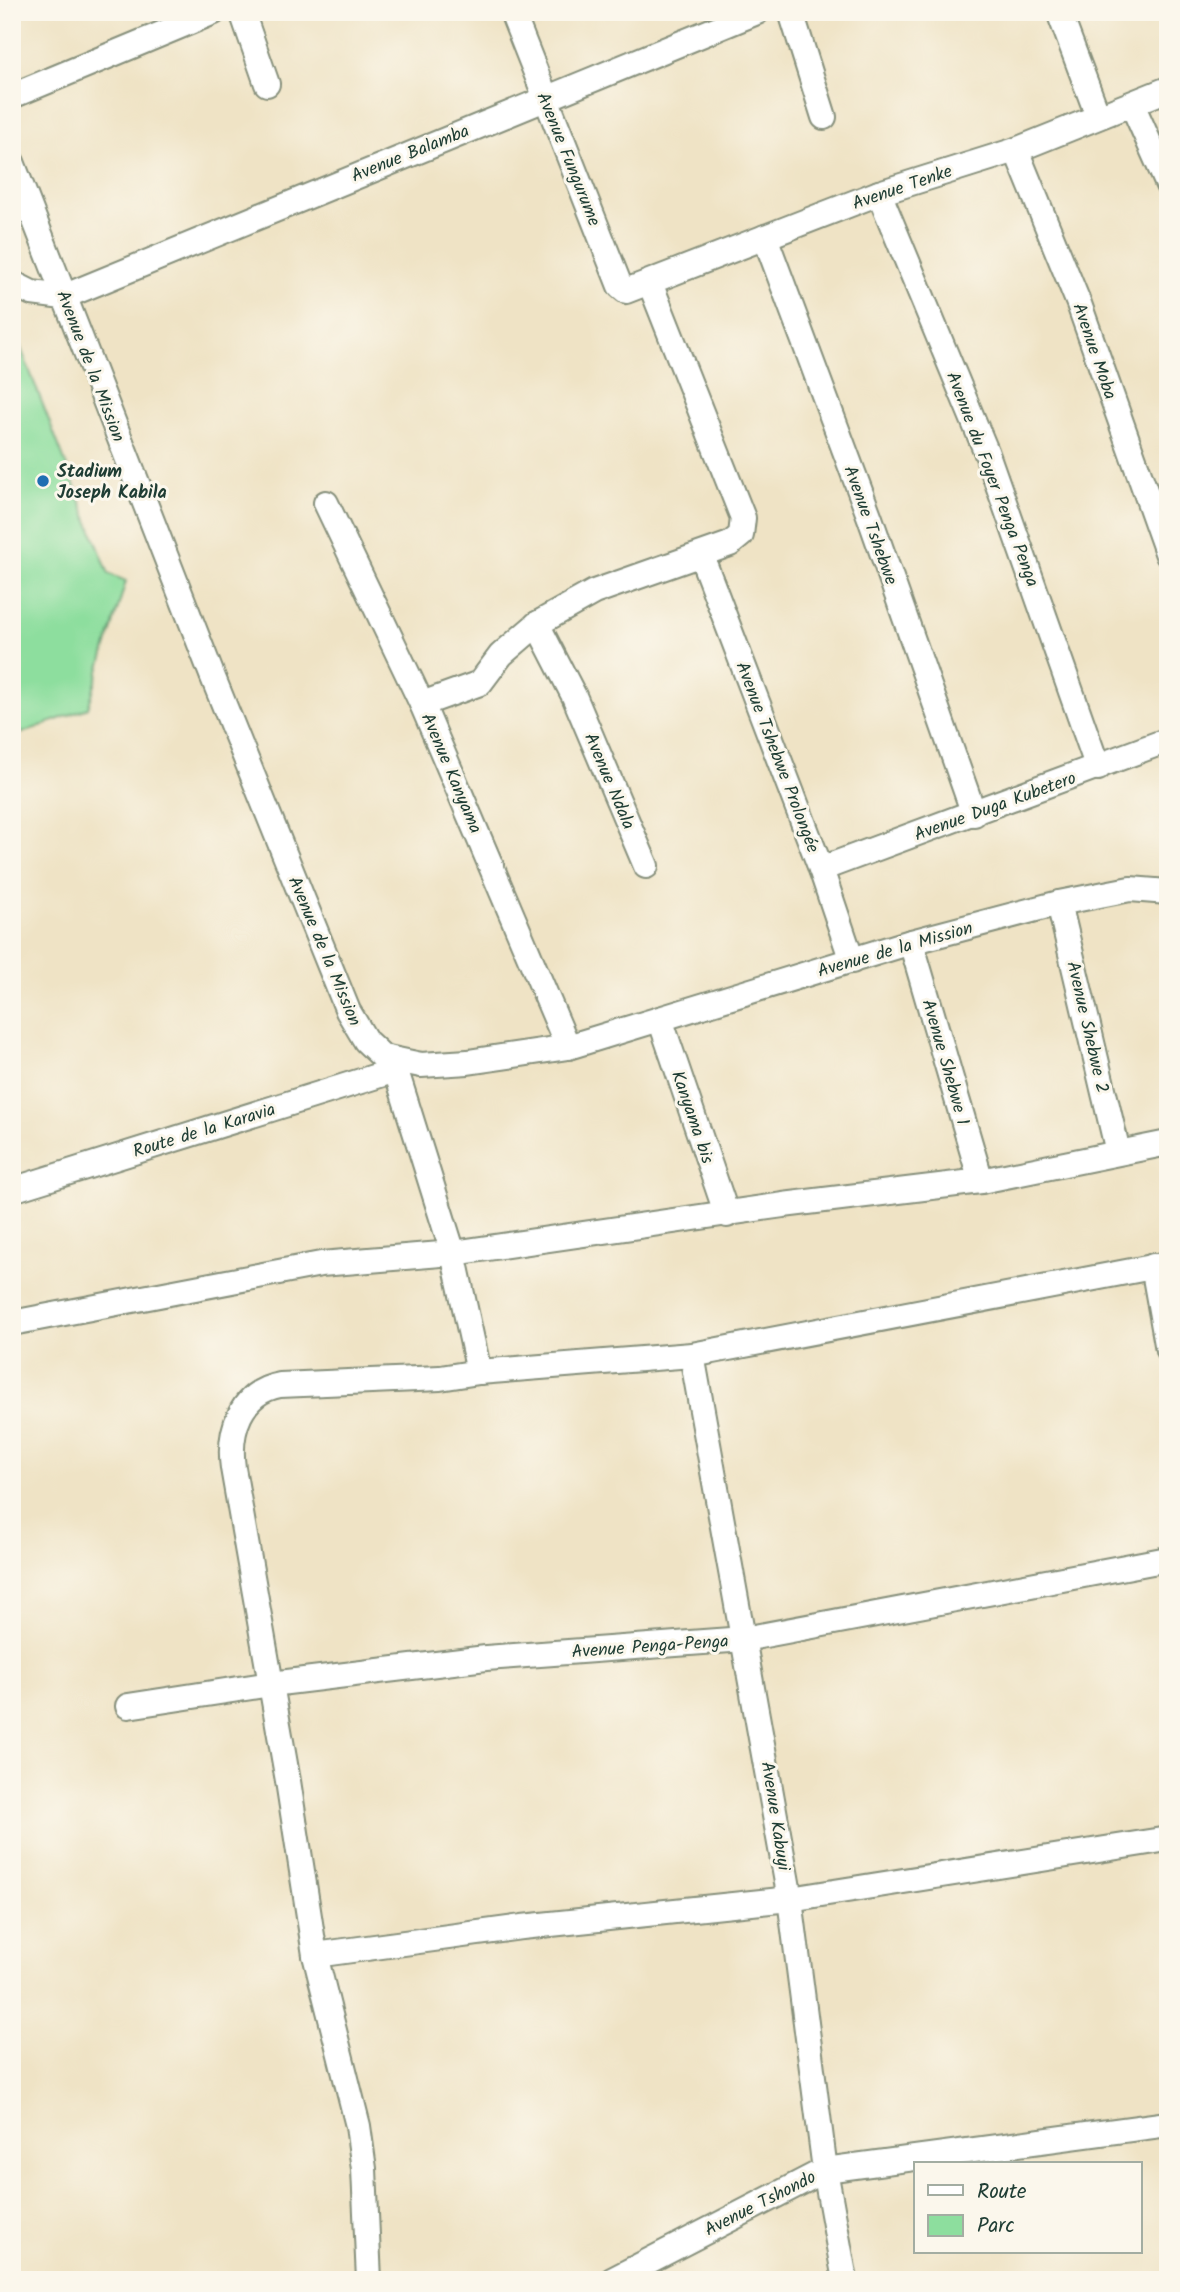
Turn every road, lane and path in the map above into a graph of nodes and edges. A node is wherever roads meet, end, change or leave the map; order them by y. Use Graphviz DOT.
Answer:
graph roads {
  1 [pos="214,12"];
  2 [pos="242,12"];
  3 [pos="512,12"];
  4 [pos="757,12"];
  5 [pos="791,12"];
  6 [pos="1059,12"];
  7 [pos="267,84"];
  8 [pos="1168,89"];
  9 [pos="12,96"];
  10 [pos="544,99"];
  11 [pos="1132,104"];
  12 [pos="1098,116"];
  13 [pos="824,117"];
  14 [pos="1016,149"];
  15 [pos="12,162"];
  16 [pos="1168,185"];
  17 [pos="878,193"];
  18 [pos="765,237"];
  19 [pos="12,283"];
  20 [pos="644,286"];
  21 [pos="63,297"];
  22 [pos="326,503"];
  23 [pos="701,555"];
  24 [pos="1168,555"];
  25 [pos="537,624"];
  26 [pos="422,704"];
  27 [pos="1168,740"];
  28 [pos="1098,768"];
  29 [pos="974,814"];
  30 [pos="646,866"];
  31 [pos="821,869"];
  32 [pos="1168,892"];
  33 [pos="1059,902"];
  34 [pos="911,942"];
  35 [pos="852,961"];
  36 [pos="660,1019"];
  37 [pos="568,1046"];
  38 [pos="395,1065"];
  39 [pos="1168,1143"];
  40 [pos="1118,1152"];
  41 [pos="981,1181"];
  42 [pos="12,1191"];
  43 [pos="727,1215"];
  44 [pos="453,1253"];
  45 [pos="1160,1265"];
  46 [pos="12,1323"];
  47 [pos="1168,1350"];
  48 [pos="692,1355"];
  49 [pos="480,1372"];
  50 [pos="1168,1559"];
  51 [pos="744,1639"];
  52 [pos="271,1684"];
  53 [pos="128,1706"];
  54 [pos="1168,1839"];
  55 [pos="790,1899"];
  56 [pos="314,1955"];
  57 [pos="1168,2124"];
  58 [pos="825,2170"];
  59 [pos="369,2280"];
  60 [pos="612,2280"];
  61 [pos="845,2280"];
  1 -- 9 [label="street"];
  2 -- 7 [label="street"];
  3 -- 10 [label="street, Avenue Fungurume"];
  4 -- 10 [label="street, Avenue Balamba"];
  5 -- 13 [label="street"];
  6 -- 12 [label="street"];
  8 -- 11 [label="street, Avenue Tenke"];
  10 -- 20 [label="street, Avenue Fungurume"];
  10 -- 21 [label="street, Avenue Balamba"];
  11 -- 12 [label="street, Avenue Tenke"];
  11 -- 16 [label="street"];
  12 -- 14 [label="street, Avenue Tenke"];
  14 -- 17 [label="street, Avenue Tenke"];
  14 -- 24 [label="street, Avenue Moba"];
  15 -- 21 [label="street, Avenue de la Mission"];
  17 -- 18 [label="street, Avenue Tenke"];
  17 -- 28 [label="street, Avenue du Foyer Penga Penga"];
  18 -- 20 [label="street, Avenue Tenke"];
  18 -- 29 [label="street, Avenue Tshebwe"];
  19 -- 21 [label="street"];
  20 -- 23 [label="street"];
  21 -- 38 [label="street, Avenue de la Mission"];
  22 -- 26 [label="street, Avenue Kanyama"];
  23 -- 25 [label="street"];
  23 -- 31 [label="street, Avenue Tshebwe Prolongée"];
  25 -- 26 [label="street"];
  25 -- 30 [label="street, Avenue Ndala"];
  26 -- 37 [label="street, Avenue Kanyama"];
  27 -- 28 [label="street, Avenue Duga Kubetero"];
  28 -- 29 [label="street, Avenue Duga Kubetero"];
  29 -- 31 [label="street, Avenue Duga Kubetero"];
  31 -- 35 [label="street, Avenue Tshebwe Prolongée"];
  32 -- 33 [label="street, Avenue de la Mission"];
  33 -- 34 [label="street, Avenue de la Mission"];
  33 -- 40 [label="street, Avenue Shebwe 2"];
  34 -- 35 [label="street, Avenue de la Mission"];
  34 -- 41 [label="street, Avenue Shebwe 1"];
  35 -- 36 [label="street, Avenue de la Mission"];
  36 -- 37 [label="street, Avenue de la Mission"];
  36 -- 43 [label="street, Kanyama bis"];
  37 -- 38 [label="street, Avenue de la Mission"];
  38 -- 42 [label="street, Route de la Karavia"];
  38 -- 44 [label="street"];
  39 -- 40 [label="street"];
  40 -- 41 [label="street"];
  41 -- 43 [label="street"];
  43 -- 44 [label="street"];
  44 -- 46 [label="street"];
  44 -- 49 [label="street"];
  45 -- 47 [label="street"];
  45 -- 48 [label="street"];
  48 -- 49 [label="street"];
  48 -- 51 [label="street, Avenue Kabuyi"];
  49 -- 52 [label="street"];
  50 -- 51 [label="street, Avenue Penga-Penga"];
  51 -- 52 [label="street, Avenue Penga-Penga"];
  51 -- 55 [label="street, Avenue Kabuyi"];
  52 -- 53 [label="street, Avenue Penga-Penga"];
  52 -- 56 [label="street"];
  54 -- 55 [label="street"];
  55 -- 56 [label="street"];
  55 -- 58 [label="street, Avenue Kabuyi"];
  56 -- 59 [label="street"];
  57 -- 58 [label="street, Avenue Tshondo"];
  58 -- 60 [label="street, Avenue Tshondo"];
  58 -- 61 [label="street, Avenue Kabuyi"];
}
